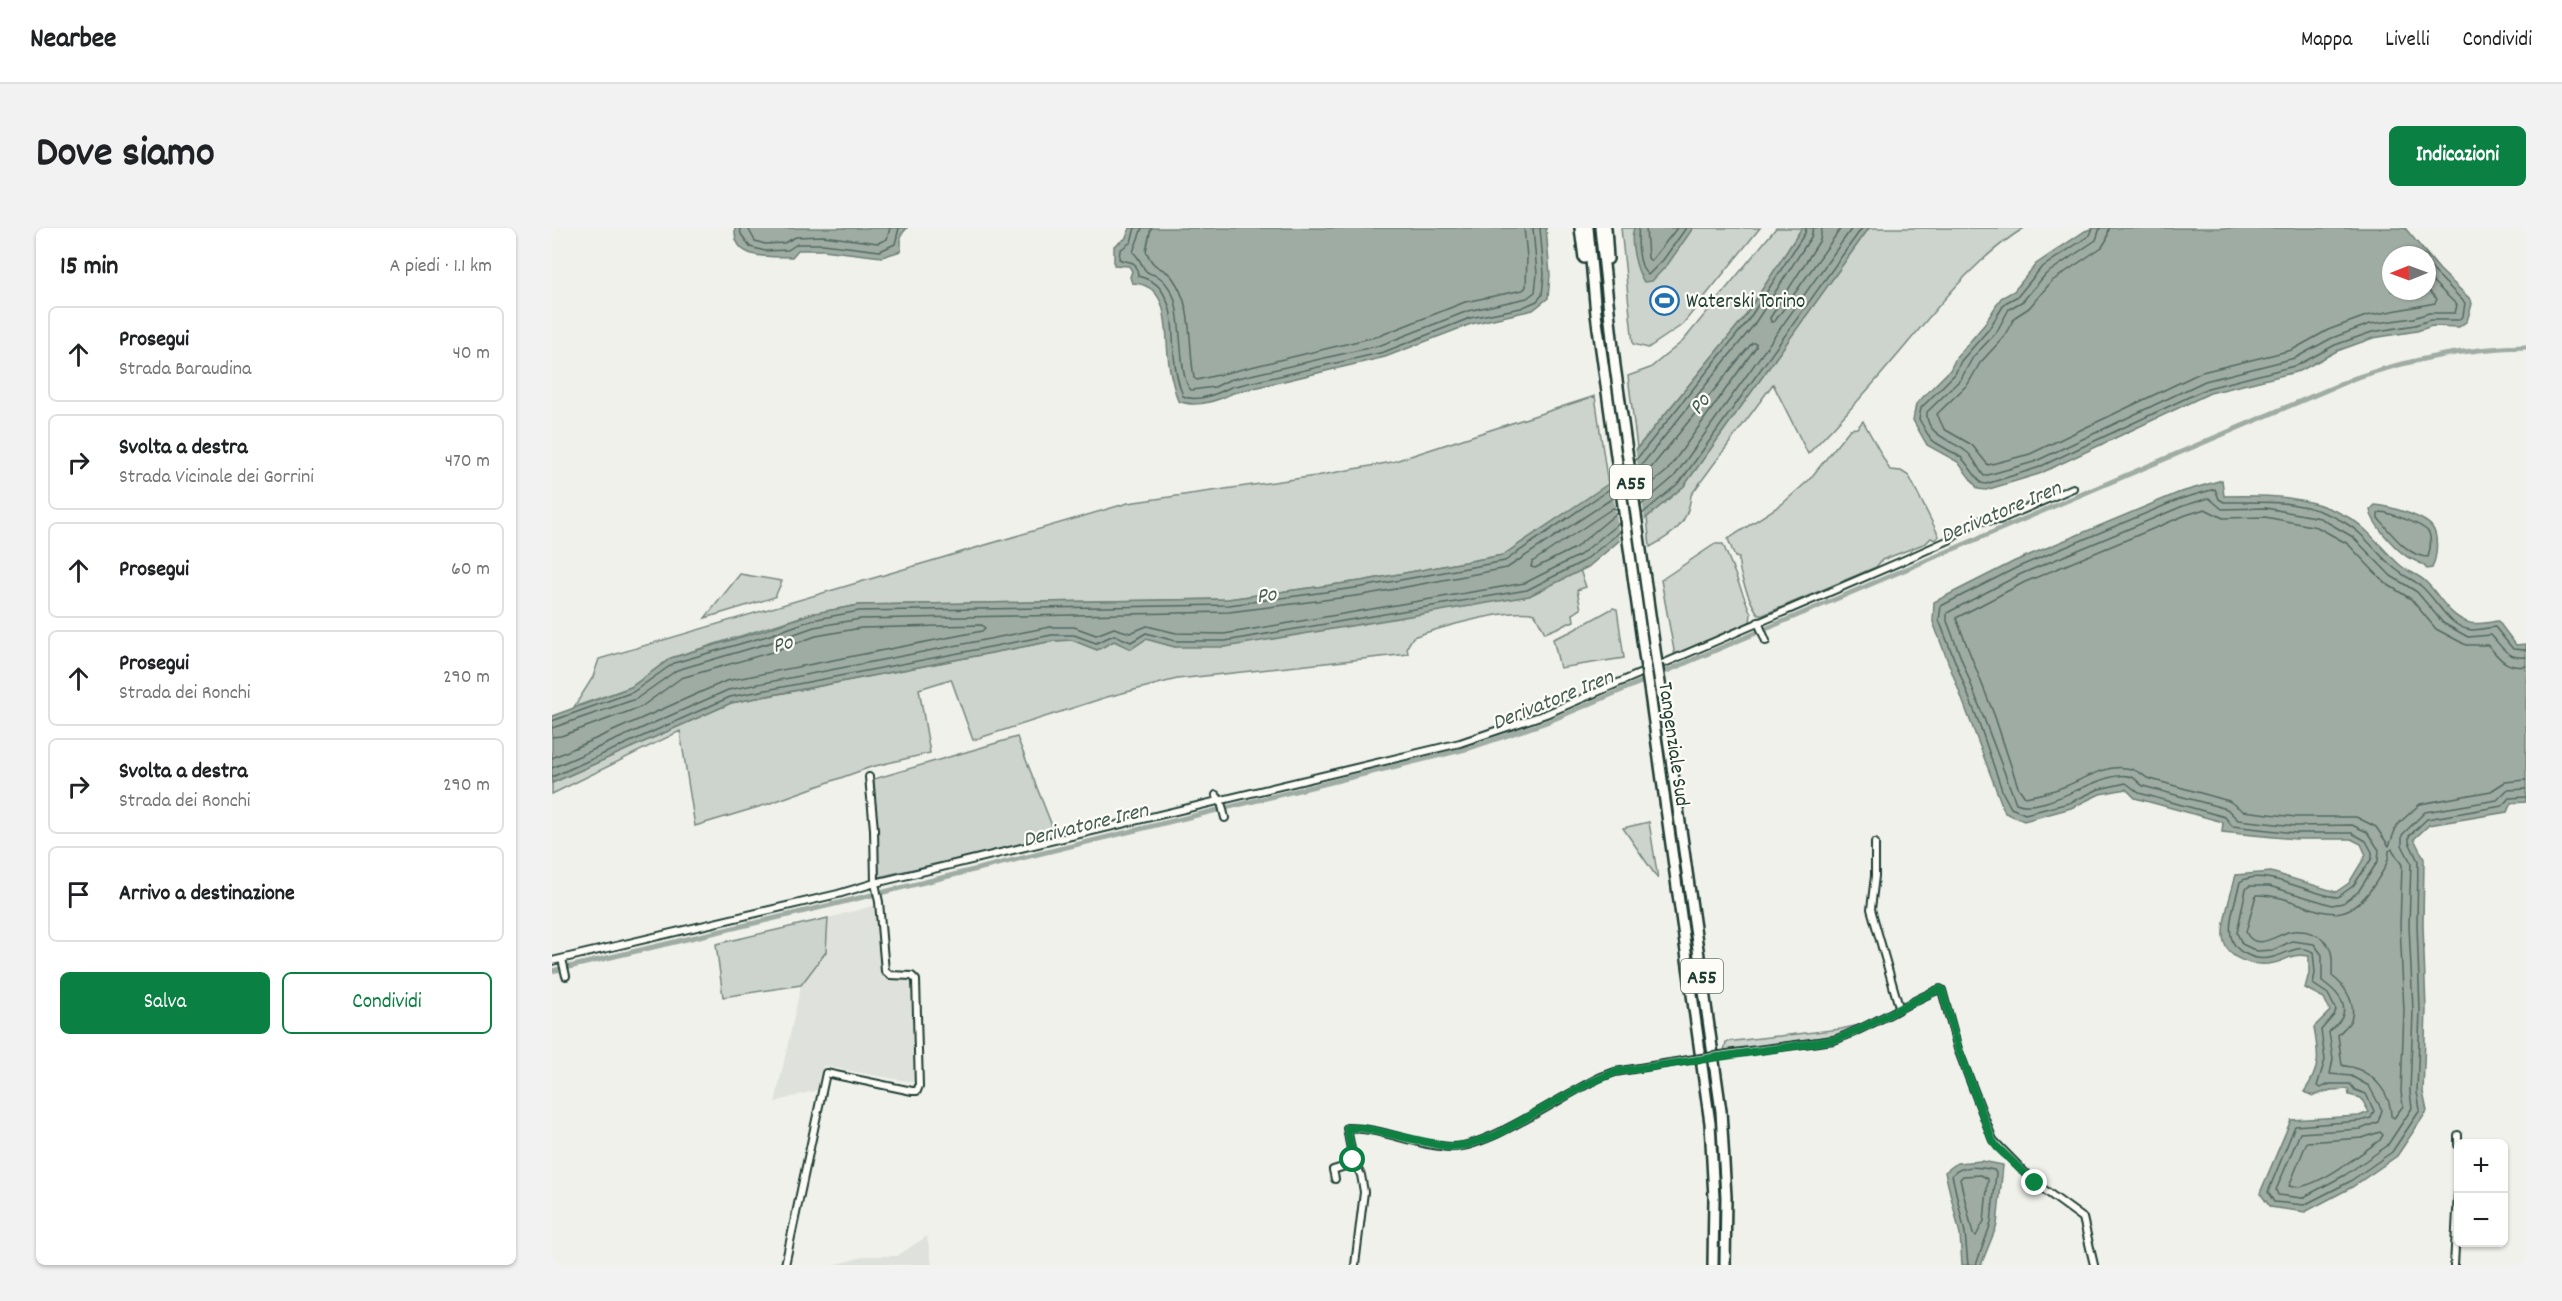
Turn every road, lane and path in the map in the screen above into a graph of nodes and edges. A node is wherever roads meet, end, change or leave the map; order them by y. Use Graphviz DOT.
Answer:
graph roads {
  1 [pos="1580,228"];
  2 [pos="1588,228"];
  3 [pos="1600,228"];
  4 [pos="1608,228"];
  5 [pos="1607,310"];
  6 [pos="1596,314"];
  7 [pos="2073,488"];
  8 [pos="1758,622"];
  9 [pos="1766,641"];
  10 [pos="869,777"];
  11 [pos="1219,799"];
  12 [pos="1225,818"];
  13 [pos="1875,843"];
  14 [pos="874,883"];
  15 [pos="562,960"];
  16 [pos="552,961"];
  17 [pos="566,976"];
  18 [pos="1899,1007"];
  19 [pos="2458,1135"];
  20 [pos="2458,1139"];
  21 [pos="1355,1163"];
  22 [pos="1335,1179"];
  23 [pos="2455,1247"];
  24 [pos="785,1265"];
  25 [pos="1355,1265"];
  26 [pos="1713,1265"];
  27 [pos="1725,1265"];
  28 [pos="2094,1265"];
  29 [pos="2454,1265"];
  1 -- 6 [label="highway"];
  2 -- 6 [label="highway, Tangenziale Sud / A55"];
  3 -- 5 [label="highway, Tangenziale Sud / A55"];
  4 -- 5 [label="highway"];
  5 -- 27 [label="highway, Tangenziale Sud / A55, bridge"];
  6 -- 26 [label="highway, Tangenziale Sud / A55, bridge"];
  7 -- 8 [label="street"];
  8 -- 9 [label="street"];
  8 -- 11 [label="street"];
  10 -- 14 [label="street"];
  11 -- 12 [label="street"];
  11 -- 14 [label="street"];
  13 -- 18 [label="street"];
  14 -- 15 [label="street"];
  14 -- 24 [label="street"];
  15 -- 16 [label="street"];
  15 -- 17 [label="street"];
  18 -- 21 [label="street, bridge"];
  18 -- 28 [label="street"];
  19 -- 20 [label="street"];
  21 -- 22 [label="street"];
  21 -- 25 [label="street"];
  23 -- 29 [label="street"];
}
